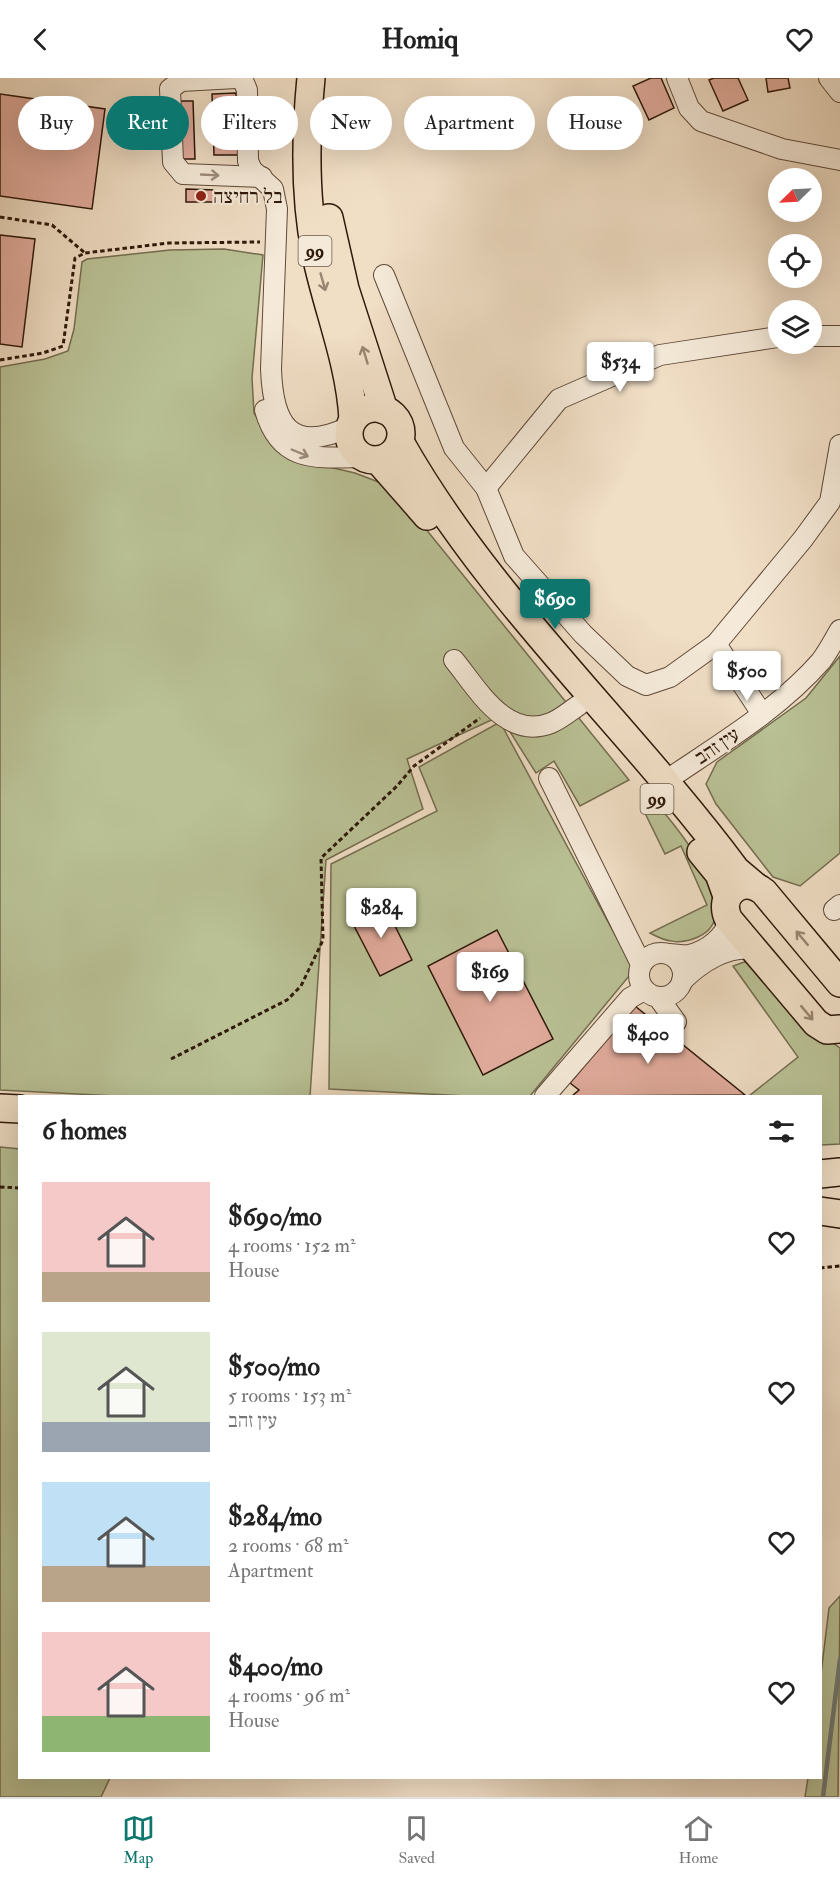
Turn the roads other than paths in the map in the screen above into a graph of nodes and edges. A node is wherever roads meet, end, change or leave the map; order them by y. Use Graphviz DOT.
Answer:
graph roads {
  1 [pos="236,78"];
  2 [pos="242,78"];
  3 [pos="311,78"];
  4 [pos="330,78"];
  5 [pos="677,78"];
  6 [pos="829,78"];
  7 [pos="840,92"];
  8 [pos="840,160"];
  9 [pos="262,177"];
  10 [pos="384,275"];
  11 [pos="822,336"];
  12 [pos="840,336"];
  13 [pos="768,339"];
  14 [pos="271,369"];
  15 [pos="384,410"];
  16 [pos="351,423"];
  17 [pos="399,442"];
  18 [pos="840,445"];
  19 [pos="370,459"];
  20 [pos="486,488"];
  21 [pos="840,630"];
  22 [pos="716,645"];
  23 [pos="454,660"];
  24 [pos="579,705"];
  25 [pos="762,714"];
  26 [pos="549,778"];
  27 [pos="664,782"];
  28 [pos="755,886"];
  29 [pos="728,908"];
  30 [pos="754,949"];
  31 [pos="669,954"];
  32 [pos="641,964"];
  33 [pos="839,979"];
  34 [pos="682,981"];
  35 [pos="651,993"];
  36 [pos="676,1022"];
  37 [pos="838,1031"];
  38 [pos="547,1095"];
  39 [pos="0,1108"];
  40 [pos="18,1109"];
  41 [pos="840,1172"];
  42 [pos="822,1174"];
  43 [pos="822,1188"];
  44 [pos="840,1190"];
  45 [pos="822,1211"];
  46 [pos="840,1214"];
  1 -- 9 [label="street, one-way"];
  2 -- 9 [label="street"];
  3 -- 16 [label="highway, 99, one-way"];
  15 -- 4 [label="highway, 99, one-way"];
  5 -- 8 [label="street"];
  6 -- 7 [label="street"];
  9 -- 14 [label="street"];
  10 -- 20 [label="street"];
  11 -- 12 [label="street"];
  13 -- 20 [label="street"];
  14 -- 16 [label="street"];
  14 -- 19 [label="street, one-way"];
  15 -- 16 [label="highway"];
  15 -- 17 [label="highway, 99"];
  16 -- 19 [label="highway, 99"];
  17 -- 19 [label="highway"];
  17 -- 27 [label="highway, 99"];
  18 -- 22 [label="street"];
  19 -- 24 [label="highway, 99"];
  20 -- 22 [label="street"];
  21 -- 25 [label="street, עין זהב"];
  22 -- 25 [label="street"];
  23 -- 24 [label="street"];
  24 -- 29 [label="highway, 99"];
  25 -- 27 [label="street, עין זהב"];
  26 -- 32 [label="street"];
  27 -- 28 [label="highway, 99"];
  28 -- 29 [label="highway"];
  33 -- 28 [label="highway, 99, one-way"];
  29 -- 30 [label="highway, 99"];
  29 -- 31 [label="street"];
  30 -- 34 [label="street"];
  30 -- 37 [label="highway, 99, one-way"];
  31 -- 32 [label="street"];
  31 -- 34 [label="street"];
  32 -- 35 [label="street"];
  34 -- 35 [label="street"];
  35 -- 36 [label="street"];
  35 -- 38 [label="street"];
  39 -- 40 [label="highway"];
  41 -- 42 [label="highway"];
  43 -- 44 [label="highway"];
  45 -- 46 [label="highway"];
}
